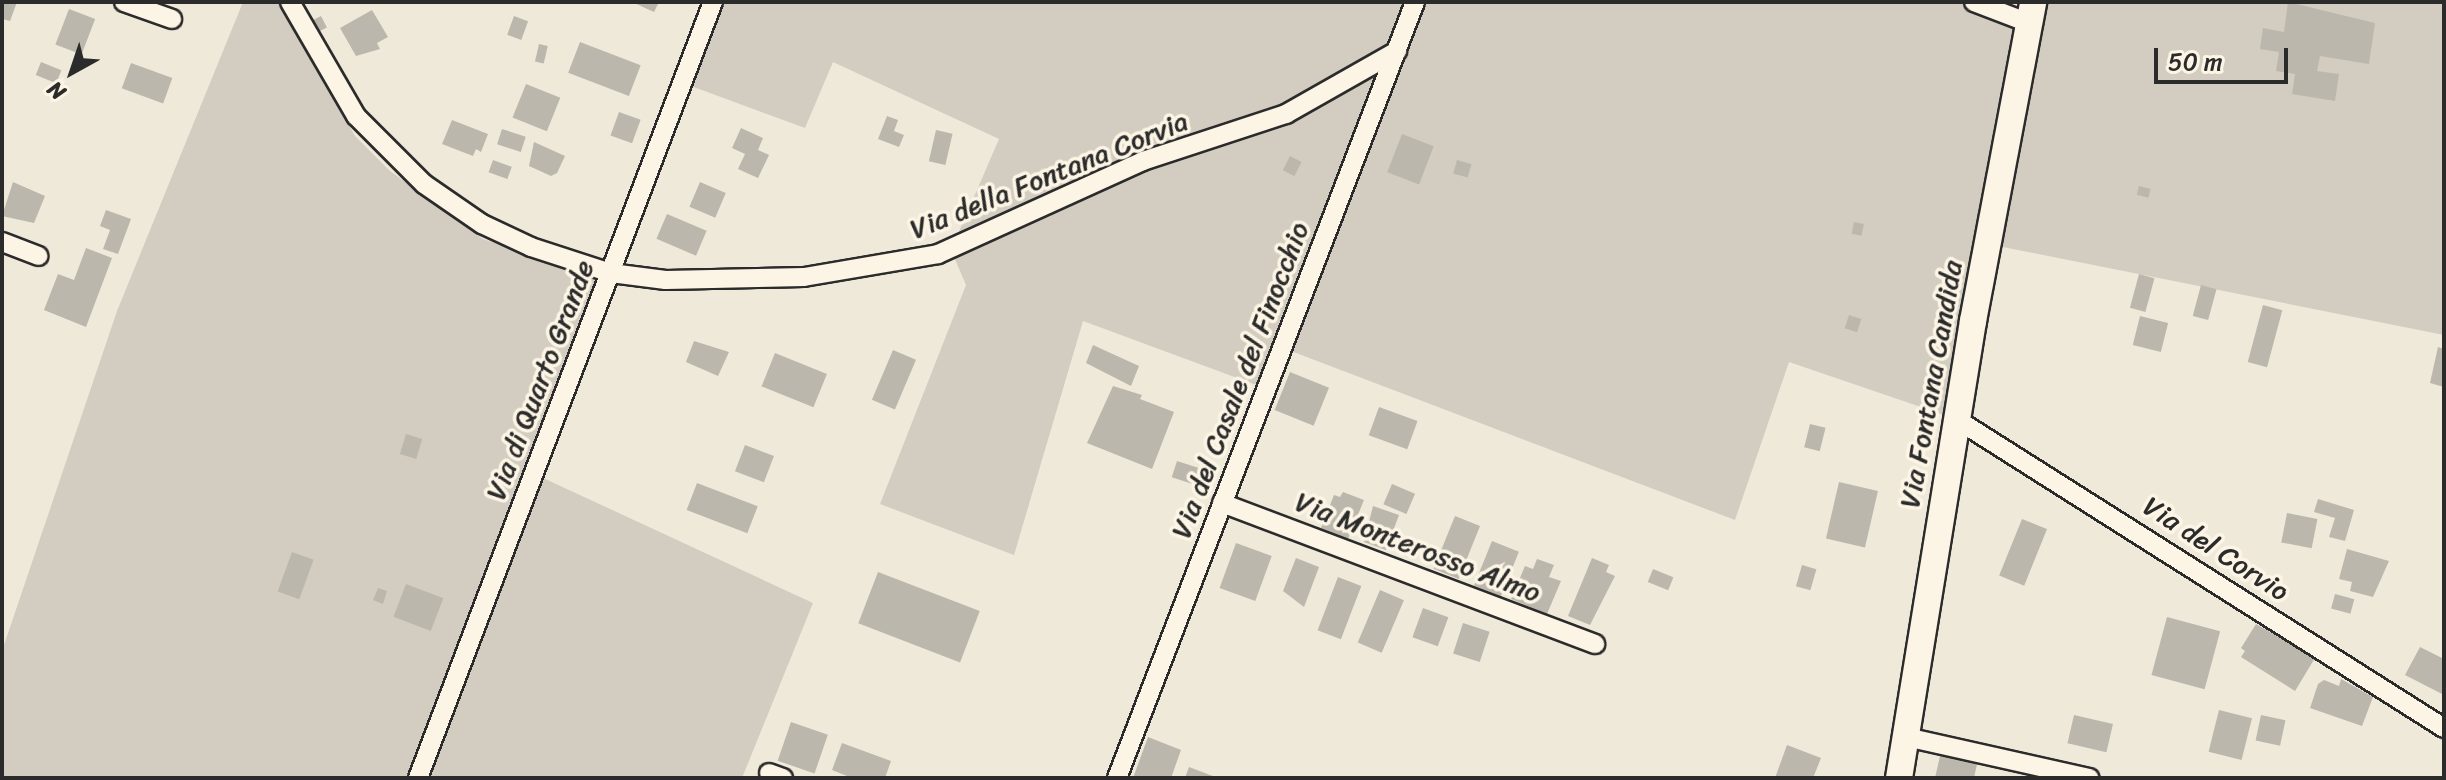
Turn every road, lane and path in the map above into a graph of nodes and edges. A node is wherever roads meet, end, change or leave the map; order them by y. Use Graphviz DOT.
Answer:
graph roads {
  1 [pos="124,2"];
  2 [pos="290,2"];
  3 [pos="713,2"];
  4 [pos="1415,2"];
  5 [pos="1974,2"];
  6 [pos="2031,13"];
  7 [pos="172,19"];
  8 [pos="1397,51"];
  9 [pos="2,242"];
  10 [pos="38,256"];
  11 [pos="611,273"];
  12 [pos="1956,419"];
  13 [pos="1222,503"];
  14 [pos="1595,644"];
  15 [pos="2444,728"];
  16 [pos="1906,737"];
  17 [pos="418,778"];
  18 [pos="1117,778"];
  19 [pos="1899,778"];
  20 [pos="2089,778"];
  1 -- 7 [label="street"];
  2 -- 11 [label="street, Via della Fontana Corvia"];
  3 -- 11 [label="street, Via di Quarto Grande"];
  4 -- 8 [label="street, Via del Casale del Finocchio"];
  5 -- 6 [label="street"];
  6 -- 12 [label="main road, Via Fontana Candida"];
  8 -- 11 [label="street, Via della Fontana Corvia"];
  8 -- 13 [label="street, Via del Casale del Finocchio"];
  9 -- 10 [label="street"];
  11 -- 17 [label="street, Via di Quarto Grande"];
  12 -- 15 [label="street, Via del Corvio"];
  12 -- 16 [label="main road, Via Fontana Candida"];
  13 -- 14 [label="street, Via Monterosso Almo"];
  13 -- 18 [label="street, Via del Casale del Finocchio"];
  16 -- 19 [label="main road, Via Fontana Candida"];
  16 -- 20 [label="street"];
}
